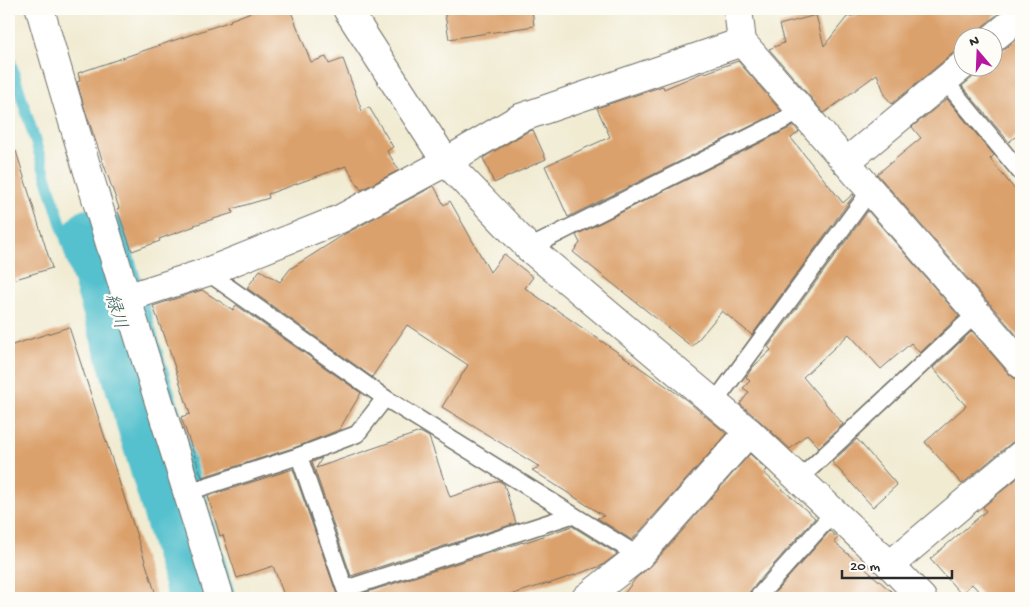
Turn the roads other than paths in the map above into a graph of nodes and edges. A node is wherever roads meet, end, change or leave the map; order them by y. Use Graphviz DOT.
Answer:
graph roads {
  1 [pos="40,9"];
  2 [pos="347,9"];
  3 [pos="738,9"];
  4 [pos="1021,14"];
  5 [pos="1002,31"];
  6 [pos="742,42"];
  7 [pos="952,75"];
  8 [pos="957,78"];
  9 [pos="802,111"];
  10 [pos="446,162"];
  11 [pos="846,162"];
  12 [pos="1021,173"];
  13 [pos="870,191"];
  14 [pos="529,248"];
  15 [pos="207,272"];
  16 [pos="126,298"];
  17 [pos="977,313"];
  18 [pos="1021,364"];
  19 [pos="385,398"];
  20 [pos="714,403"];
  21 [pos="749,432"];
  22 [pos="1021,455"];
  23 [pos="299,456"];
  24 [pos="799,479"];
  25 [pos="188,492"];
  26 [pos="834,512"];
  27 [pos="572,515"];
  28 [pos="639,556"];
  29 [pos="890,565"];
  30 [pos="220,598"];
  31 [pos="586,598"];
  32 [pos="757,598"];
  33 [pos="922,598"];
  1 -- 16 [label="street"];
  2 -- 10 [label="street"];
  3 -- 6 [label="street"];
  4 -- 5 [label="street"];
  6 -- 9 [label="street"];
  6 -- 10 [label="street"];
  7 -- 11 [label="street"];
  8 -- 12 [label="lane"];
  9 -- 11 [label="street"];
  9 -- 14 [label="lane"];
  10 -- 14 [label="street"];
  10 -- 15 [label="street"];
  11 -- 13 [label="street"];
  13 -- 17 [label="street"];
  13 -- 20 [label="lane"];
  14 -- 20 [label="street"];
  15 -- 16 [label="street"];
  15 -- 19 [label="lane"];
  16 -- 25 [label="street"];
  17 -- 18 [label="street"];
  17 -- 24 [label="lane"];
  19 -- 23 [label="lane"];
  19 -- 27 [label="lane"];
  20 -- 21 [label="street"];
  21 -- 24 [label="street"];
  21 -- 28 [label="street"];
  22 -- 29 [label="street"];
  23 -- 25 [label="lane"];
  23 -- 27 [label="lane"];
  24 -- 26 [label="street"];
  25 -- 30 [label="street"];
  26 -- 29 [label="street"];
  26 -- 32 [label="lane"];
  27 -- 28 [label="lane"];
  28 -- 31 [label="street"];
  29 -- 33 [label="street"];
}
